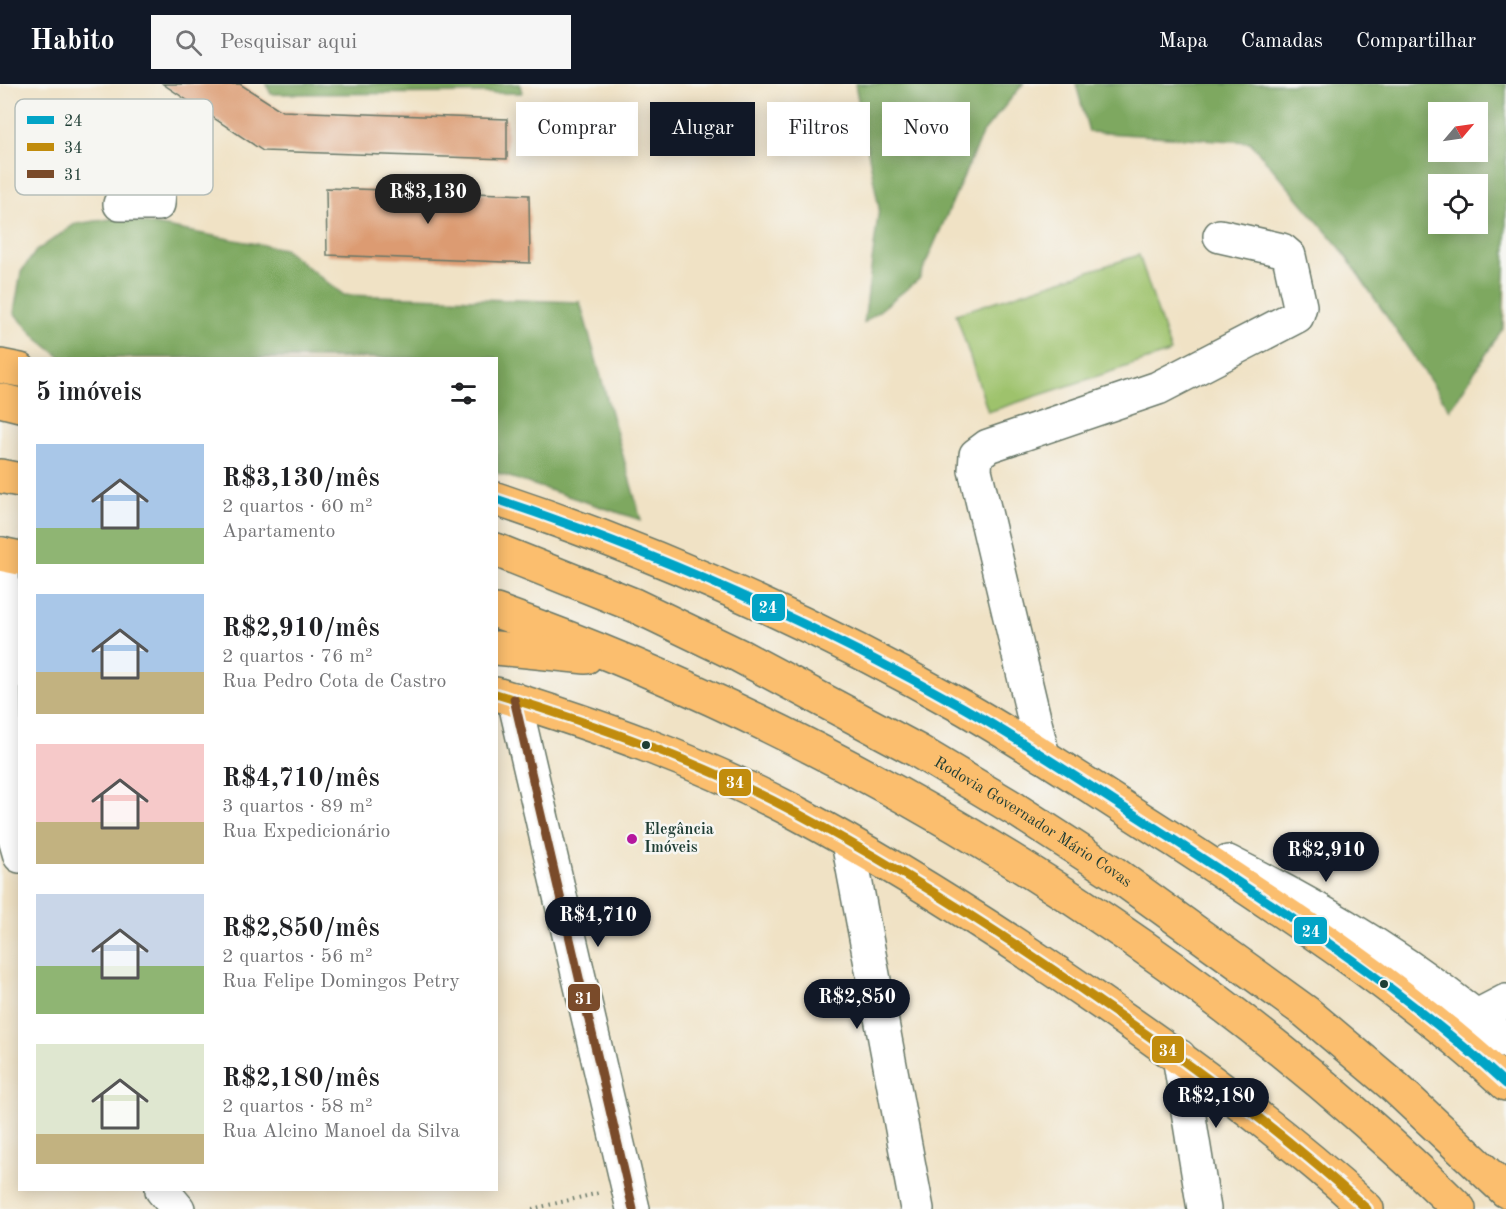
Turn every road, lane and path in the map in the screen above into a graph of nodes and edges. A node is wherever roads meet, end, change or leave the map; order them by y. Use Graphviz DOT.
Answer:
graph roads {
  1 [pos="1220,236"];
  2 [pos="0,366"];
  3 [pos="18,370"];
  4 [pos="0,398"];
  5 [pos="18,400"];
  6 [pos="18,404"];
  7 [pos="0,476"];
  8 [pos="18,480"];
  9 [pos="498,500"];
  10 [pos="498,551"];
  11 [pos="7,555"];
  12 [pos="498,612"];
  13 [pos="498,648"];
  14 [pos="623,661"];
  15 [pos="505,697"];
  16 [pos="1043,756"];
  17 [pos="1136,816"];
  18 [pos="848,842"];
  19 [pos="18,849"];
  20 [pos="1506,1001"];
  21 [pos="1477,1016"];
  22 [pos="1506,1041"];
  23 [pos="1179,1056"];
  24 [pos="1506,1084"];
  25 [pos="163,1191"];
  26 [pos="1506,1191"];
  27 [pos="630,1198"];
  28 [pos="178,1209"];
  29 [pos="532,1209"];
  30 [pos="917,1209"];
  31 [pos="1204,1209"];
  32 [pos="1367,1209"];
  33 [pos="1459,1209"];
  1 -- 16 [label="street"];
  2 -- 3 [label="main road"];
  4 -- 5 [label="main road"];
  4 -- 6 [label="main road"];
  7 -- 8 [label="main road"];
  9 -- 16 [label="main road"];
  10 -- 26 [label="main road, Rodovia Governador Mário Covas"];
  11 -- 19 [label="street"];
  12 -- 14 [label="main road"];
  13 -- 14 [label="main road"];
  14 -- 33 [label="main road"];
  15 -- 18 [label="main road"];
  15 -- 27 [label="street"];
  16 -- 17 [label="main road"];
  17 -- 21 [label="street"];
  17 -- 24 [label="main road"];
  18 -- 23 [label="main road"];
  18 -- 30 [label="street"];
  20 -- 21 [label="street"];
  21 -- 22 [label="street"];
  23 -- 31 [label="street"];
  23 -- 32 [label="main road"];
  25 -- 28 [label="street"];
  27 -- 29 [label="path"];
}
